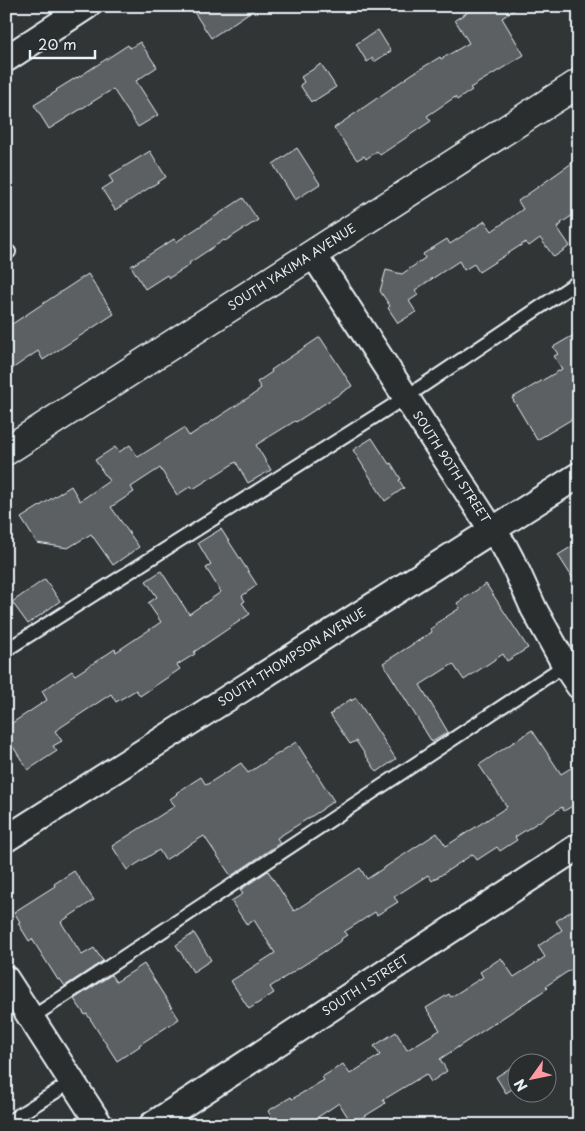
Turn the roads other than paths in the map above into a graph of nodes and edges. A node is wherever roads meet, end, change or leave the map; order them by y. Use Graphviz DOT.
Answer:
graph roads {
  1 [pos="87,6"];
  2 [pos="6,59"];
  3 [pos="579,83"];
  4 [pos="313,254"];
  5 [pos="579,281"];
  6 [pos="406,397"];
  7 [pos="6,451"];
  8 [pos="579,476"];
  9 [pos="492,530"];
  10 [pos="6,650"];
  11 [pos="572,661"];
  12 [pos="579,686"];
  13 [pos="6,839"];
  14 [pos="579,846"];
  15 [pos="6,979"];
  16 [pos="32,1018"];
  17 [pos="73,1081"];
  18 [pos="6,1123"];
  19 [pos="100,1125"];
  20 [pos="152,1125"];
  1 -- 2 [label="street"];
  3 -- 4 [label="main road, SOUTH YAKIMA AVENUE"];
  4 -- 6 [label="street, SOUTH 90TH STREET"];
  4 -- 7 [label="main road, SOUTH YAKIMA AVENUE"];
  5 -- 6 [label="lane"];
  6 -- 9 [label="street, SOUTH 90TH STREET"];
  6 -- 10 [label="lane"];
  8 -- 9 [label="street, SOUTH THOMPSON AVENUE"];
  9 -- 11 [label="street, SOUTH 90TH STREET"];
  9 -- 13 [label="street, SOUTH THOMPSON AVENUE"];
  11 -- 12 [label="street, SOUTH 90TH STREET"];
  11 -- 16 [label="lane"];
  14 -- 20 [label="street, SOUTH I STREET"];
  15 -- 16 [label="street"];
  16 -- 17 [label="street"];
  17 -- 18 [label="lane"];
  17 -- 19 [label="street"];
}
